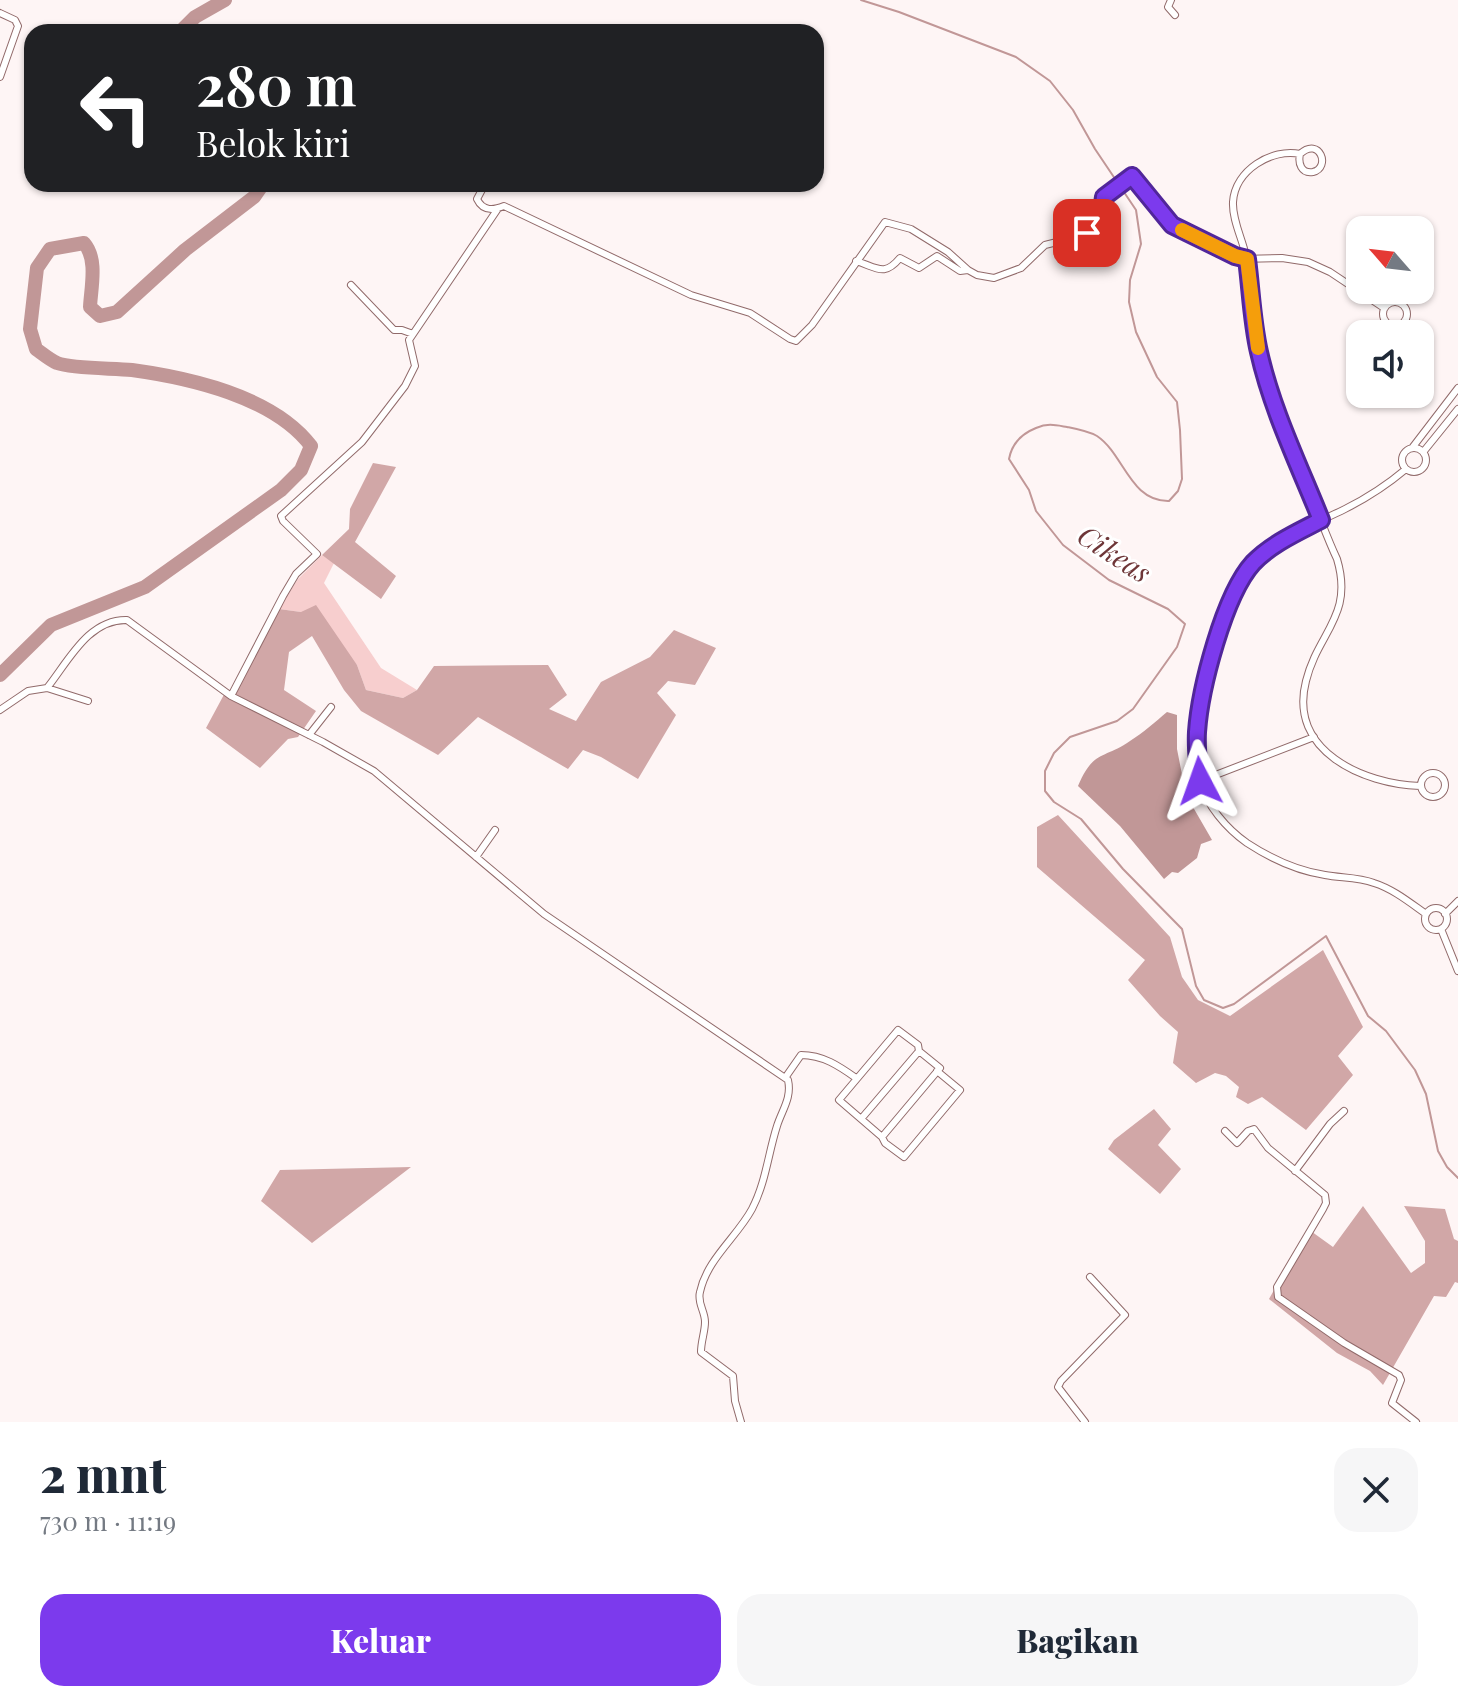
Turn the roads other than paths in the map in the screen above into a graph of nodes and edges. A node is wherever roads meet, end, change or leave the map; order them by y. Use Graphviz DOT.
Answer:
graph roads {
  1 [pos="1171,0"];
  2 [pos="0,13"];
  3 [pos="1175,15"];
  4 [pos="0,77"];
  5 [pos="1300,154"];
  6 [pos="481,192"];
  7 [pos="497,210"];
  8 [pos="1247,259"];
  9 [pos="856,261"];
  10 [pos="968,270"];
  11 [pos="351,285"];
  12 [pos="1384,308"];
  13 [pos="413,334"];
  14 [pos="1458,388"];
  15 [pos="1458,409"];
  16 [pos="1412,448"];
  17 [pos="1424,451"];
  18 [pos="1406,469"];
  19 [pos="1321,520"];
  20 [pos="47,688"];
  21 [pos="231,696"];
  22 [pos="88,701"];
  23 [pos="331,707"];
  24 [pos="0,710"];
  25 [pos="309,735"];
  26 [pos="1314,737"];
  27 [pos="1200,781"];
  28 [pos="1420,786"];
  29 [pos="495,830"];
  30 [pos="476,857"];
  31 [pos="1458,901"];
  32 [pos="1426,914"];
  33 [pos="1445,914"];
  34 [pos="1441,929"];
  35 [pos="1458,971"];
  36 [pos="919,1051"];
  37 [pos="937,1071"];
  38 [pos="785,1078"];
  39 [pos="856,1078"];
  40 [pos="1344,1111"];
  41 [pos="861,1119"];
  42 [pos="1225,1131"];
  43 [pos="882,1137"];
  44 [pos="1295,1171"];
  45 [pos="1090,1277"];
  46 [pos="741,1422"];
  47 [pos="1085,1422"];
  48 [pos="1416,1422"];
  1 -- 3 [label="street"];
  2 -- 4 [label="street"];
  5 -- 5 [label="street"];
  5 -- 8 [label="street"];
  6 -- 7 [label="street"];
  7 -- 9 [label="street"];
  7 -- 13 [label="street"];
  8 -- 10 [label="street"];
  8 -- 12 [label="street"];
  8 -- 19 [label="street"];
  9 -- 10 [label="street"];
  9 -- 10 [label="street"];
  11 -- 13 [label="street"];
  13 -- 21 [label="street"];
  14 -- 16 [label="street"];
  15 -- 17 [label="street"];
  16 -- 17 [label="street"];
  16 -- 18 [label="street"];
  17 -- 18 [label="street"];
  18 -- 19 [label="street"];
  19 -- 26 [label="street"];
  19 -- 27 [label="street"];
  20 -- 21 [label="street"];
  20 -- 22 [label="street"];
  20 -- 24 [label="street"];
  21 -- 25 [label="street"];
  23 -- 25 [label="street"];
  25 -- 30 [label="street"];
  26 -- 27 [label="street"];
  26 -- 28 [label="street"];
  27 -- 32 [label="street"];
  28 -- 28 [label="street"];
  29 -- 30 [label="street"];
  30 -- 38 [label="street"];
  31 -- 33 [label="street"];
  32 -- 33 [label="street"];
  32 -- 34 [label="street"];
  33 -- 34 [label="street"];
  34 -- 35 [label="street"];
  36 -- 37 [label="street"];
  36 -- 39 [label="street"];
  36 -- 41 [label="street"];
  37 -- 43 [label="street"];
  37 -- 43 [label="street"];
  38 -- 39 [label="street"];
  38 -- 46 [label="street"];
  39 -- 41 [label="street"];
  40 -- 44 [label="street"];
  41 -- 43 [label="street"];
  42 -- 44 [label="street"];
  44 -- 48 [label="street"];
  45 -- 47 [label="street"];
}
